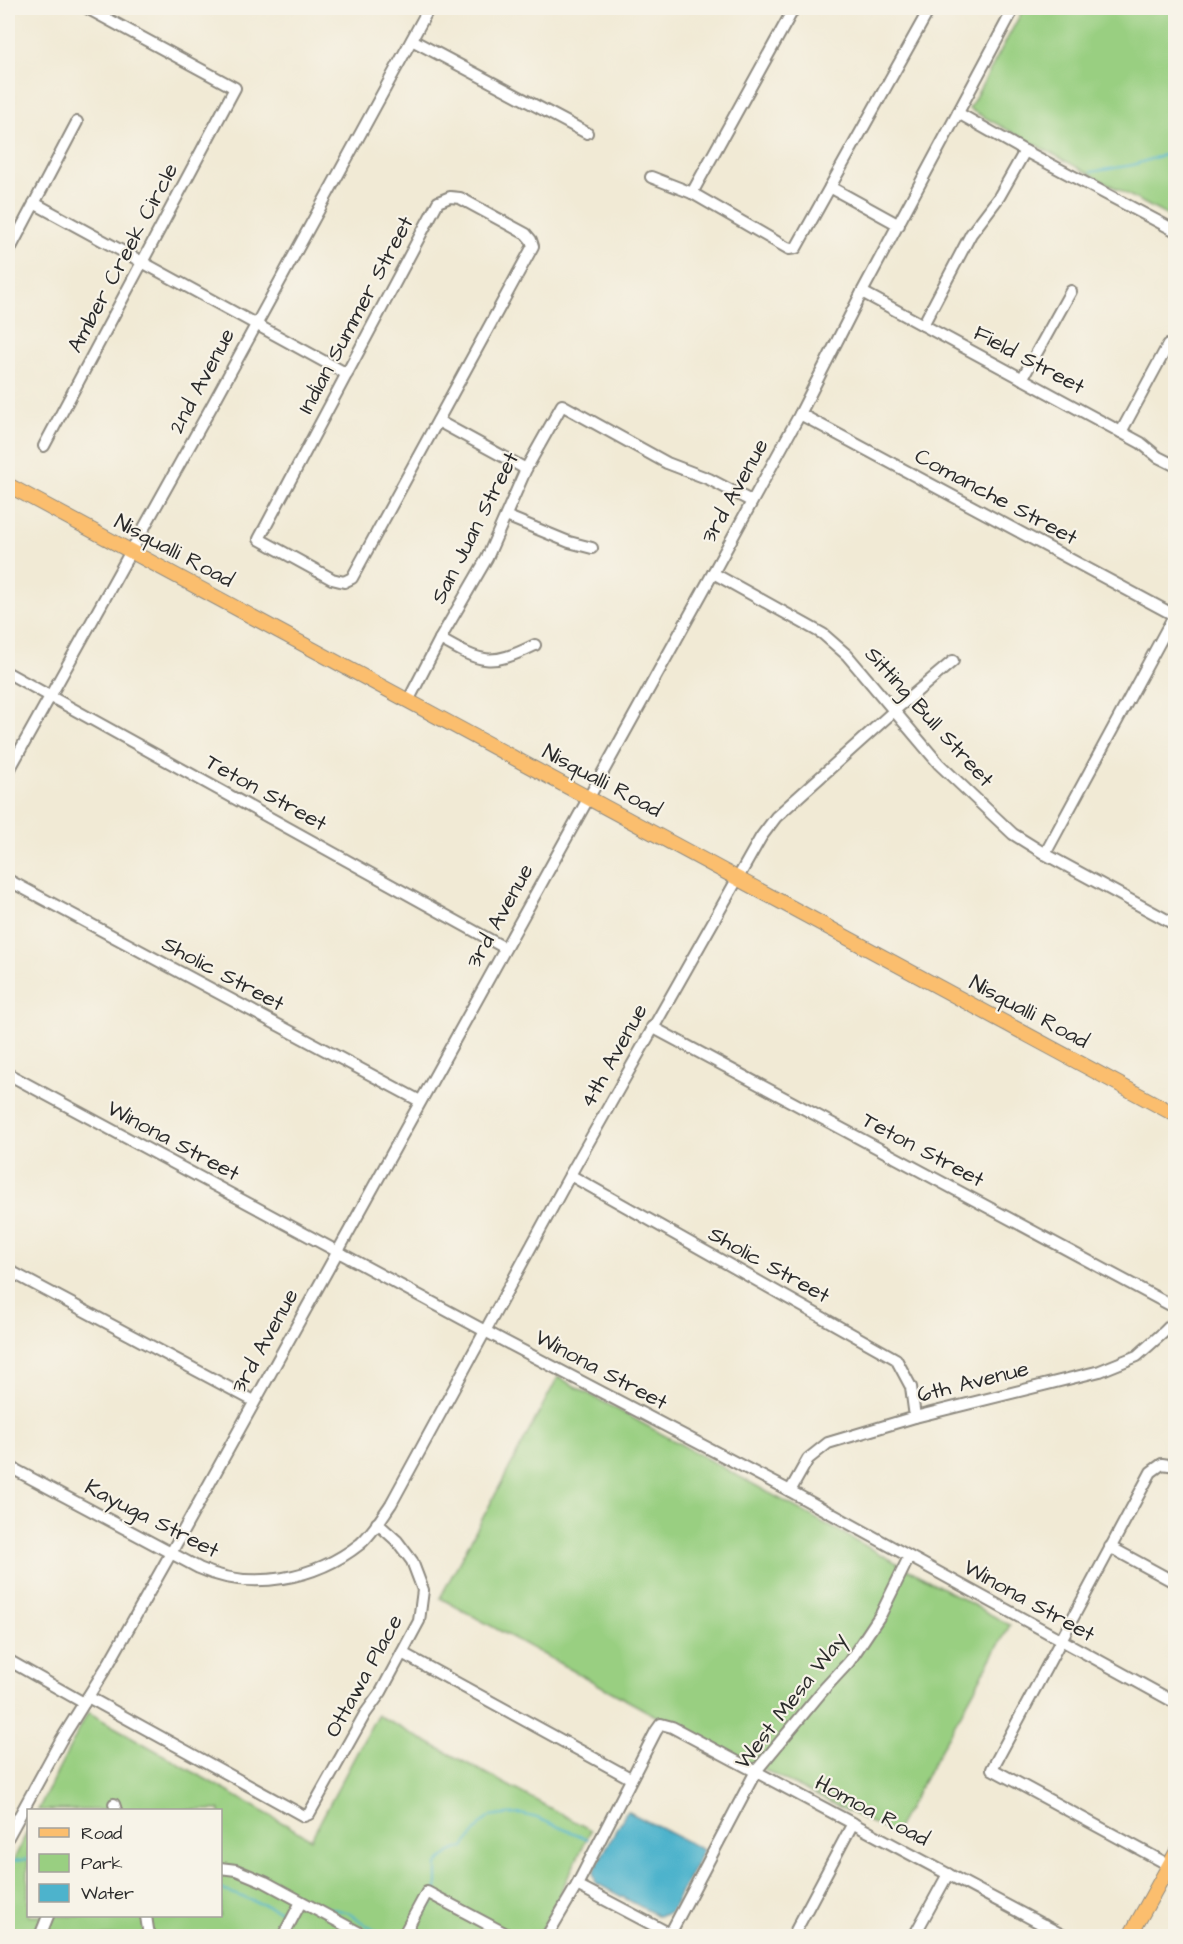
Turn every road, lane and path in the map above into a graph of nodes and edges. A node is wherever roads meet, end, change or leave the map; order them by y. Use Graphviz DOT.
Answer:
graph roads {
  1 [pos="87,8"];
  2 [pos="429,8"];
  3 [pos="794,8"];
  4 [pos="930,8"];
  5 [pos="1014,8"];
  6 [pos="412,40"];
  7 [pos="958,113"];
  8 [pos="77,122"];
  9 [pos="587,133"];
  10 [pos="1025,151"];
  11 [pos="651,177"];
  12 [pos="830,187"];
  13 [pos="692,194"];
  14 [pos="34,203"];
  15 [pos="899,225"];
  16 [pos="1176,231"];
  17 [pos="8,253"];
  18 [pos="143,263"];
  19 [pos="1071,291"];
  20 [pos="862,292"];
  21 [pos="255,324"];
  22 [pos="923,325"];
  23 [pos="1168,345"];
  24 [pos="347,374"];
  25 [pos="1022,379"];
  26 [pos="800,414"];
  27 [pos="438,421"];
  28 [pos="1121,432"];
  29 [pos="44,446"];
  30 [pos="1176,466"];
  31 [pos="526,469"];
  32 [pos="8,485"];
  33 [pos="751,501"];
  34 [pos="506,516"];
  35 [pos="592,548"];
  36 [pos="131,552"];
  37 [pos="713,573"];
  38 [pos="1175,614"];
  39 [pos="440,639"];
  40 [pos="535,645"];
  41 [pos="953,661"];
  42 [pos="8,673"];
  43 [pos="50,696"];
  44 [pos="408,701"];
  45 [pos="895,710"];
  46 [pos="8,772"];
  47 [pos="588,798"];
  48 [pos="1045,854"];
  49 [pos="737,879"];
  50 [pos="8,880"];
  51 [pos="1176,925"];
  52 [pos="505,948"];
  53 [pos="652,1027"];
  54 [pos="8,1074"];
  55 [pos="420,1101"];
  56 [pos="1176,1115"];
  57 [pos="570,1175"];
  58 [pos="337,1251"];
  59 [pos="8,1270"];
  60 [pos="1176,1308"];
  61 [pos="1176,1320"];
  62 [pos="485,1331"];
  63 [pos="254,1401"];
  64 [pos="915,1417"];
  65 [pos="8,1466"];
  66 [pos="1176,1466"];
  67 [pos="790,1491"];
  68 [pos="377,1523"];
  69 [pos="1110,1547"];
  70 [pos="171,1553"];
  71 [pos="909,1557"];
  72 [pos="1176,1583"];
  73 [pos="1060,1640"];
  74 [pos="402,1653"];
  75 [pos="8,1660"];
  76 [pos="86,1700"];
  77 [pos="1176,1703"];
  78 [pos="756,1771"];
  79 [pos="630,1778"];
  80 [pos="853,1823"];
  81 [pos="8,1837"];
  82 [pos="1172,1859"];
  83 [pos="222,1868"];
  84 [pos="948,1874"];
  85 [pos="577,1885"];
  86 [pos="301,1902"];
  87 [pos="48,1917"];
  88 [pos="146,1917"];
  89 [pos="1044,1925"];
  90 [pos="40,1936"];
  91 [pos="149,1936"];
  92 [pos="283,1936"];
  93 [pos="365,1936"];
  94 [pos="403,1936"];
  95 [pos="510,1936"];
  96 [pos="547,1936"];
  97 [pos="672,1936"];
  98 [pos="793,1936"];
  99 [pos="914,1936"];
  100 [pos="1038,1936"];
  101 [pos="1064,1936"];
  102 [pos="1130,1936"];
  1 -- 18 [label="street, Amber Creek Circle"];
  2 -- 6 [label="street, 2nd Avenue"];
  3 -- 13 [label="street"];
  4 -- 12 [label="street"];
  5 -- 7 [label="street, 3rd Avenue"];
  6 -- 9 [label="street"];
  6 -- 21 [label="street, 2nd Avenue"];
  7 -- 10 [label="street"];
  7 -- 15 [label="street, 3rd Avenue"];
  8 -- 14 [label="street"];
  10 -- 16 [label="street"];
  10 -- 22 [label="street"];
  11 -- 13 [label="street"];
  12 -- 13 [label="street"];
  12 -- 15 [label="street"];
  14 -- 17 [label="street"];
  14 -- 18 [label="street"];
  15 -- 20 [label="street, 3rd Avenue"];
  18 -- 21 [label="street"];
  18 -- 29 [label="street, Amber Creek Circle"];
  19 -- 25 [label="street"];
  20 -- 22 [label="street, Field Street"];
  20 -- 26 [label="street, 3rd Avenue"];
  21 -- 24 [label="street"];
  21 -- 36 [label="street, 2nd Avenue"];
  22 -- 25 [label="street, Field Street"];
  23 -- 28 [label="street"];
  24 -- 27 [label="street, Indian Summer Street"];
  24 -- 27 [label="street, Indian Summer Street"];
  25 -- 28 [label="street, Field Street"];
  26 -- 33 [label="street, 3rd Avenue"];
  26 -- 38 [label="street, Comanche Street"];
  27 -- 31 [label="street"];
  28 -- 30 [label="street, Field Street"];
  31 -- 33 [label="street, San Juan Street"];
  31 -- 34 [label="street, San Juan Street"];
  32 -- 36 [label="main road, Nisqualli Road"];
  33 -- 37 [label="street, 3rd Avenue"];
  34 -- 35 [label="street"];
  34 -- 39 [label="street, San Juan Street"];
  36 -- 43 [label="street, 2nd Avenue"];
  36 -- 44 [label="main road, Nisqualli Road"];
  37 -- 45 [label="street, Sitting Bull Street"];
  37 -- 47 [label="street, 3rd Avenue"];
  38 -- 48 [label="street"];
  39 -- 40 [label="street"];
  39 -- 44 [label="street, San Juan Street"];
  41 -- 45 [label="street, 4th Avenue"];
  42 -- 43 [label="street, Teton Street"];
  43 -- 46 [label="street, 2nd Avenue"];
  43 -- 52 [label="street, Teton Street"];
  44 -- 47 [label="main road, Nisqualli Road"];
  45 -- 48 [label="street, Sitting Bull Street"];
  45 -- 49 [label="street, 4th Avenue"];
  47 -- 49 [label="main road, Nisqualli Road"];
  47 -- 52 [label="street, 3rd Avenue"];
  48 -- 51 [label="street, Sitting Bull Street"];
  49 -- 53 [label="street, 4th Avenue"];
  49 -- 56 [label="main road, Nisqualli Road"];
  50 -- 55 [label="street, Sholic Street"];
  52 -- 55 [label="street, 3rd Avenue"];
  53 -- 57 [label="street, 4th Avenue"];
  53 -- 60 [label="street, Teton Street"];
  54 -- 58 [label="street, Winona Street"];
  55 -- 58 [label="street, 3rd Avenue"];
  57 -- 62 [label="street, 4th Avenue"];
  57 -- 64 [label="street, Sholic Street"];
  58 -- 62 [label="street, Winona Street"];
  58 -- 63 [label="street, 3rd Avenue"];
  59 -- 63 [label="street"];
  61 -- 64 [label="street, 6th Avenue"];
  62 -- 67 [label="street, Winona Street"];
  62 -- 68 [label="street, 4th Avenue"];
  63 -- 70 [label="street, 3rd Avenue"];
  64 -- 67 [label="street, 6th Avenue"];
  65 -- 70 [label="street, Kayuga Street"];
  66 -- 69 [label="street"];
  67 -- 71 [label="street, Winona Street"];
  68 -- 70 [label="street, Kayuga Street"];
  68 -- 74 [label="street, Ottawa Place"];
  69 -- 72 [label="street"];
  69 -- 73 [label="street"];
  70 -- 76 [label="street, 3rd Avenue"];
  71 -- 73 [label="street, Winona Street"];
  71 -- 78 [label="street, West Mesa Way"];
  73 -- 77 [label="street, Winona Street"];
  73 -- 82 [label="street"];
  74 -- 76 [label="street, Ottawa Place"];
  74 -- 79 [label="street"];
  75 -- 76 [label="street"];
  76 -- 81 [label="street, 3rd Avenue"];
  78 -- 79 [label="street, Homoa Road"];
  78 -- 80 [label="street, Homoa Road"];
  78 -- 97 [label="street, West Mesa Way"];
  79 -- 85 [label="street"];
  80 -- 84 [label="street, Homoa Road"];
  80 -- 98 [label="street"];
  82 -- 102 [label="main road"];
  83 -- 86 [label="street"];
  84 -- 89 [label="street, Homoa Road"];
  84 -- 99 [label="street"];
  85 -- 96 [label="street"];
  85 -- 97 [label="street"];
  86 -- 92 [label="street"];
  86 -- 93 [label="street"];
  87 -- 90 [label="street"];
  88 -- 91 [label="street"];
  89 -- 100 [label="street"];
  89 -- 101 [label="street, Homoa Road"];
  94 -- 95 [label="street"];
}
